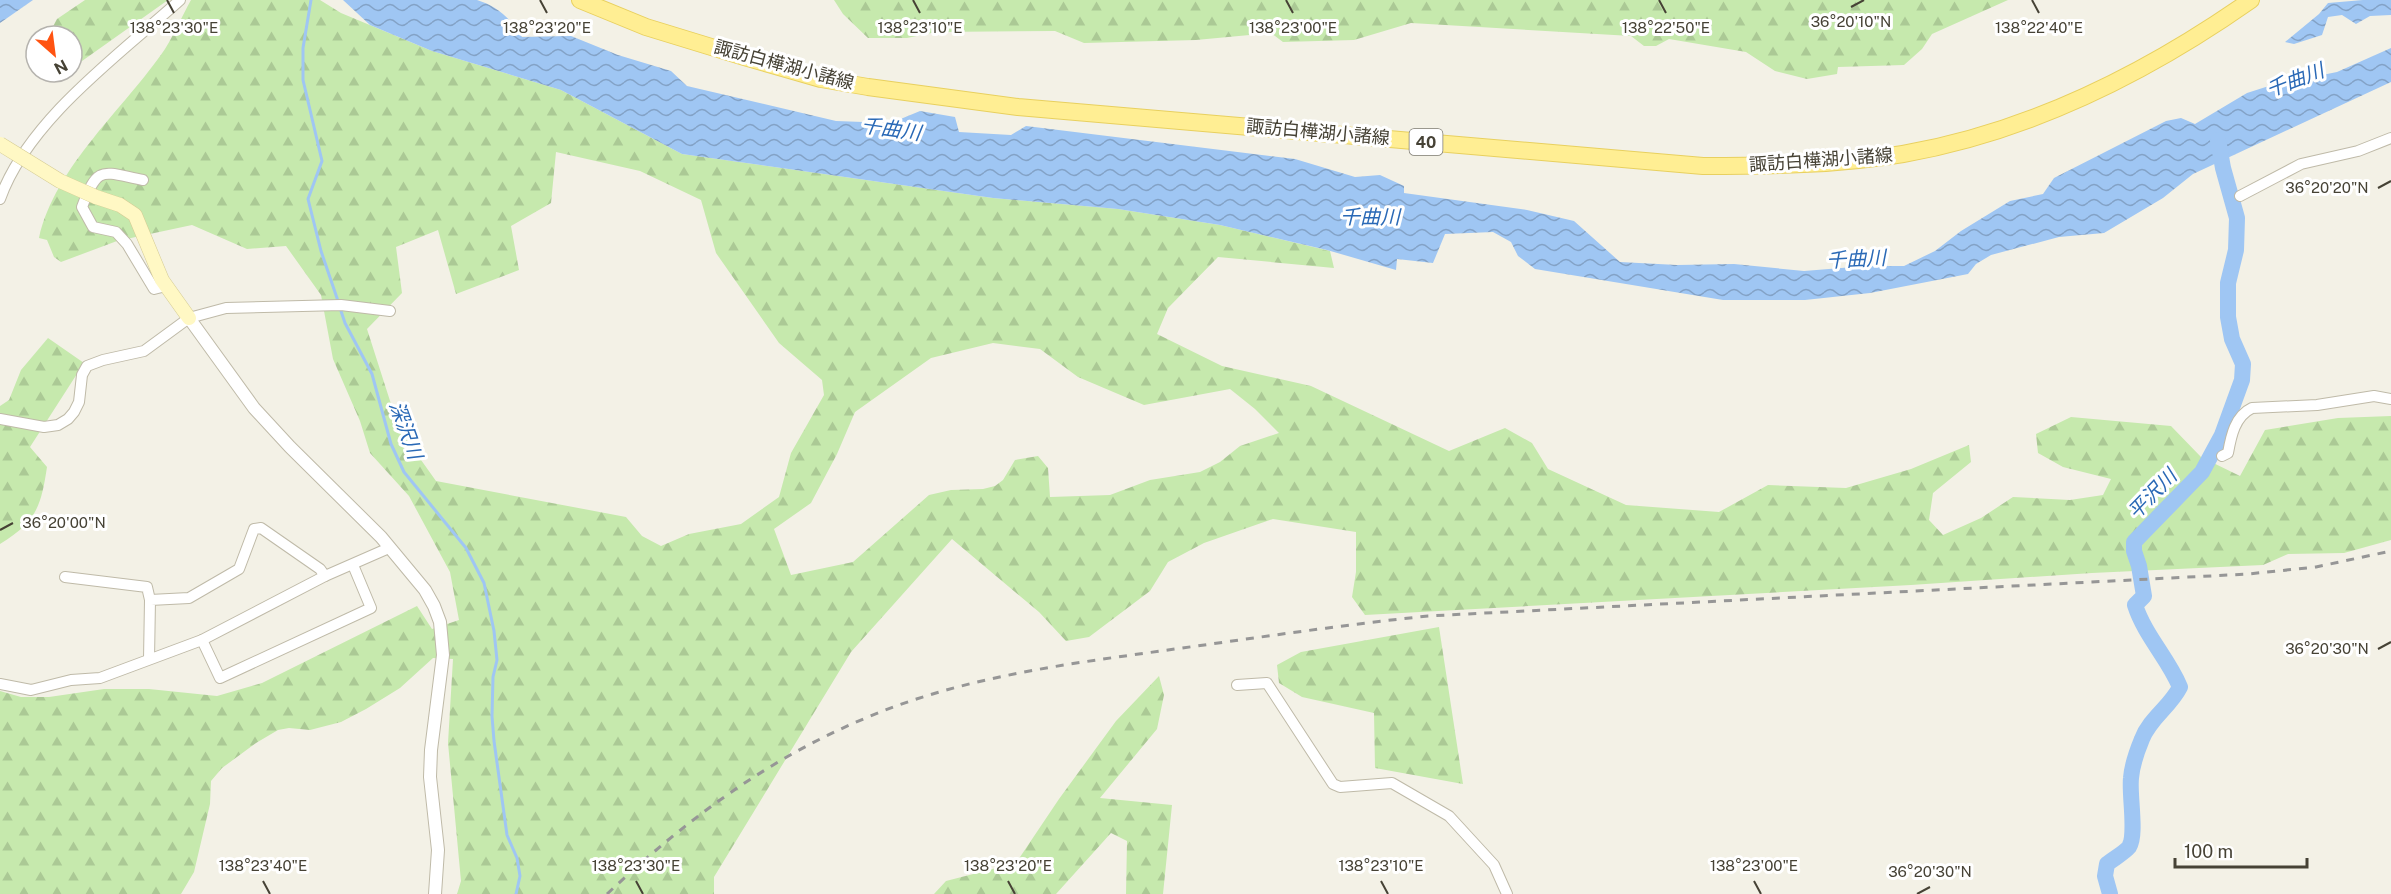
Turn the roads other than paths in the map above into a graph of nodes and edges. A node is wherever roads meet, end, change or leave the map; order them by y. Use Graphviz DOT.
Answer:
graph roads {
  1 [pos="180,0"];
  2 [pos="580,0"];
  3 [pos="2251,0"];
  4 [pos="2391,138"];
  5 [pos="0,144"];
  6 [pos="143,180"];
  7 [pos="2240,196"];
  8 [pos="0,199"];
  9 [pos="166,286"];
  10 [pos="390,311"];
  11 [pos="189,318"];
  12 [pos="2391,399"];
  13 [pos="0,419"];
  14 [pos="2222,456"];
  15 [pos="389,548"];
  16 [pos="353,565"];
  17 [pos="325,576"];
  18 [pos="65,577"];
  19 [pos="150,600"];
  20 [pos="202,640"];
  21 [pos="149,659"];
  22 [pos="0,684"];
  23 [pos="1238,685"];
  24 [pos="435,894"];
  25 [pos="1508,894"];
  1 -- 8 [label="street"];
  2 -- 3 [label="main road, 諏訪白樺湖小諸線 / 40"];
  4 -- 7 [label="street"];
  5 -- 9 [label="main road, bridge"];
  6 -- 9 [label="street"];
  9 -- 11 [label="main road"];
  10 -- 11 [label="street"];
  11 -- 13 [label="street"];
  11 -- 15 [label="street"];
  12 -- 14 [label="street"];
  15 -- 16 [label="street"];
  15 -- 24 [label="street"];
  16 -- 17 [label="street"];
  16 -- 20 [label="street"];
  17 -- 19 [label="street"];
  17 -- 20 [label="street"];
  18 -- 19 [label="street"];
  19 -- 21 [label="street"];
  20 -- 21 [label="street"];
  21 -- 22 [label="street"];
  23 -- 25 [label="street"];
}
